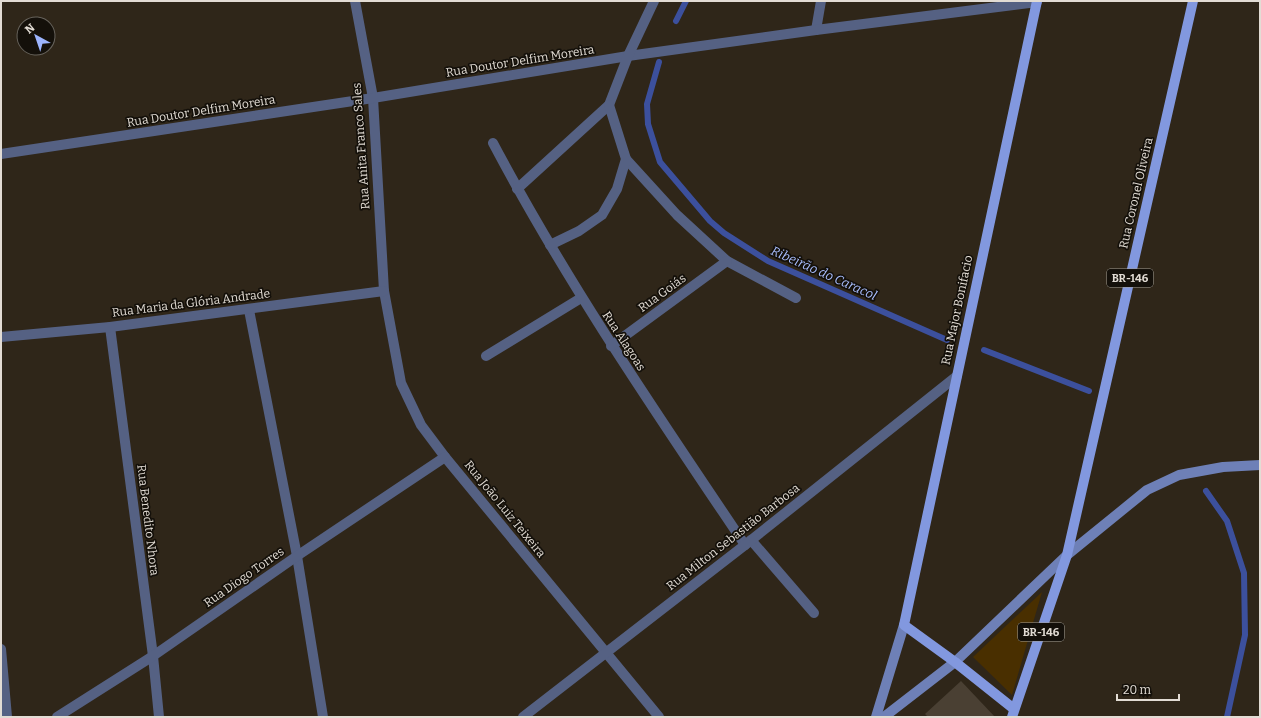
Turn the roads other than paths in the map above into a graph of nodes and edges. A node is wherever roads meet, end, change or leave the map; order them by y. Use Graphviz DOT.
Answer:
graph roads {
  1 [pos="355,1"];
  2 [pos="654,1"];
  3 [pos="821,1"];
  4 [pos="1040,1"];
  5 [pos="1193,1"];
  6 [pos="816,30"];
  7 [pos="628,56"];
  8 [pos="373,98"];
  9 [pos="609,105"];
  10 [pos="493,143"];
  11 [pos="1,154"];
  12 [pos="626,159"];
  13 [pos="517,190"];
  14 [pos="550,245"];
  15 [pos="727,260"];
  16 [pos="384,291"];
  17 [pos="581,298"];
  18 [pos="796,298"];
  19 [pos="248,310"];
  20 [pos="110,326"];
  21 [pos="1,337"];
  22 [pos="611,346"];
  23 [pos="486,356"];
  24 [pos="957,376"];
  25 [pos="445,457"];
  26 [pos="1260,465"];
  27 [pos="748,543"];
  28 [pos="297,556"];
  29 [pos="1067,556"];
  30 [pos="814,613"];
  31 [pos="904,625"];
  32 [pos="1,649"];
  33 [pos="605,653"];
  34 [pos="153,656"];
  35 [pos="955,662"];
  36 [pos="1013,713"];
  37 [pos="7,717"];
  38 [pos="57,717"];
  39 [pos="159,717"];
  40 [pos="323,717"];
  41 [pos="523,717"];
  42 [pos="659,717"];
  43 [pos="876,717"];
  44 [pos="884,717"];
  1 -- 8 [label="street, Rua Anita Franco Sales"];
  2 -- 7 [label="street"];
  3 -- 6 [label="street"];
  4 -- 6 [label="street, Rua Doutor Delfim Moreira"];
  4 -- 24 [label="main road, Rua Major Bonifacio"];
  5 -- 29 [label="main road, Rua Coronel Oliveira / BR-146"];
  6 -- 7 [label="street, Rua Doutor Delfim Moreira"];
  7 -- 8 [label="street, Rua Doutor Delfim Moreira"];
  7 -- 9 [label="street"];
  8 -- 11 [label="street, Rua Doutor Delfim Moreira"];
  8 -- 16 [label="street, Rua Anita Franco Sales"];
  9 -- 12 [label="street"];
  9 -- 13 [label="street"];
  10 -- 13 [label="street, Rua Alagoas"];
  12 -- 14 [label="street"];
  12 -- 15 [label="street"];
  13 -- 14 [label="street, Rua Alagoas"];
  14 -- 17 [label="street, Rua Alagoas"];
  15 -- 18 [label="street"];
  15 -- 22 [label="street, Rua Goiás"];
  16 -- 19 [label="street, Rua Maria da Glória Andrade"];
  16 -- 25 [label="street, Rua João Luiz Teixeira"];
  17 -- 22 [label="street, Rua Alagoas"];
  17 -- 23 [label="street"];
  19 -- 20 [label="street, Rua Maria da Glória Andrade"];
  19 -- 28 [label="street"];
  20 -- 21 [label="street, Rua Maria da Glória Andrade"];
  20 -- 34 [label="street, Rua Benedito Nhora"];
  22 -- 27 [label="street, Rua Alagoas"];
  24 -- 27 [label="street, Rua Milton Sebastião Barbosa"];
  24 -- 31 [label="main road, Rua Major Bonifacio"];
  25 -- 28 [label="street, Rua Diogo Torres"];
  25 -- 33 [label="street, Rua João Luiz Teixeira"];
  26 -- 29 [label="main road"];
  27 -- 30 [label="street, Rua Alagoas"];
  27 -- 33 [label="street, Rua Milton Sebastião Barbosa"];
  28 -- 34 [label="street, Rua Diogo Torres"];
  28 -- 40 [label="street"];
  29 -- 35 [label="main road"];
  29 -- 36 [label="main road, BR-146"];
  31 -- 35 [label="main road"];
  31 -- 43 [label="main road, Rua Major Bonifacio"];
  32 -- 37 [label="street"];
  33 -- 41 [label="street, Rua Milton Sebastião Barbosa"];
  33 -- 42 [label="street, Rua João Luiz Teixeira"];
  34 -- 38 [label="street, Rua Diogo Torres"];
  34 -- 39 [label="street, Rua Benedito Nhora"];
  35 -- 36 [label="main road"];
  35 -- 44 [label="main road"];
}
